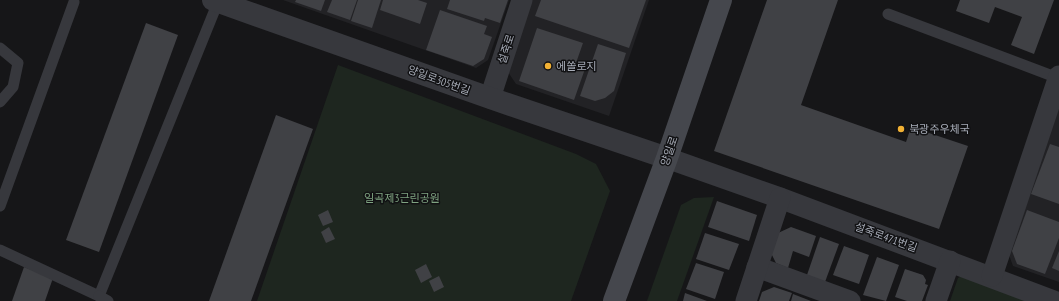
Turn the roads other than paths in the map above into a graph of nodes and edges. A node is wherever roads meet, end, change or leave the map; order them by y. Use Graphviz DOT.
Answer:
graph roads {
  1 [pos="522,0"];
  2 [pos="721,0"];
  3 [pos="217,1"];
  4 [pos="74,2"];
  5 [pos="888,14"];
  6 [pos="0,48"];
  7 [pos="1059,77"];
  8 [pos="490,98"];
  9 [pos="0,102"];
  10 [pos="667,158"];
  11 [pos="780,198"];
  12 [pos="0,206"];
  13 [pos="0,250"];
  14 [pos="950,261"];
  15 [pos="757,267"];
  16 [pos="992,276"];
  17 [pos="103,299"];
  18 [pos="614,301"];
  19 [pos="746,301"];
  20 [pos="850,301"];
  21 [pos="936,301"];
  22 [pos="1054,301"];
  1 -- 8 [label="street, 설죽로"];
  2 -- 10 [label="main road, 양일로"];
  3 -- 8 [label="street, 양일로305번길"];
  3 -- 17 [label="lane"];
  4 -- 12 [label="lane"];
  5 -- 7 [label="lane"];
  6 -- 9 [label="lane"];
  7 -- 16 [label="street"];
  8 -- 10 [label="street, 양일로305번길"];
  10 -- 11 [label="street, 설죽로471번길"];
  10 -- 18 [label="main road, 양일로"];
  11 -- 14 [label="street, 설죽로471번길"];
  11 -- 15 [label="street"];
  13 -- 17 [label="lane"];
  14 -- 16 [label="street, 설죽로471번길"];
  14 -- 21 [label="street"];
  15 -- 19 [label="street"];
  15 -- 20 [label="street"];
  16 -- 22 [label="street, 설죽로471번길"];
}
